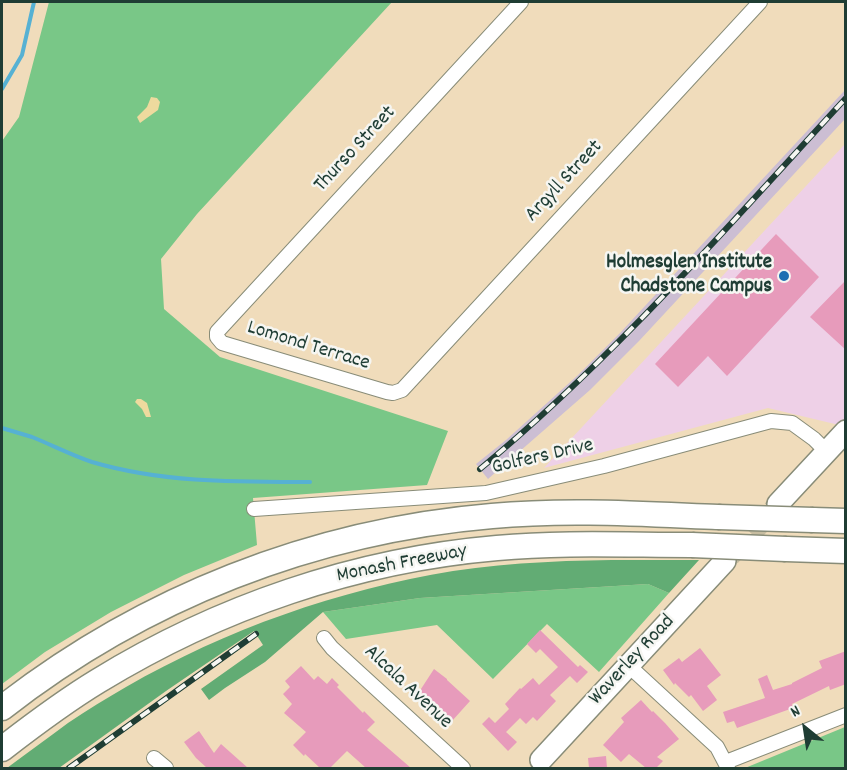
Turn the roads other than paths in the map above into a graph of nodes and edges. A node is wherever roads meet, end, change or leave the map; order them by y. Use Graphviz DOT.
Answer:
graph roads {
  1 [pos="521,2"];
  2 [pos="760,2"];
  3 [pos="222,327"];
  4 [pos="402,390"];
  5 [pos="846,431"];
  6 [pos="826,451"];
  7 [pos="778,504"];
  8 [pos="254,509"];
  9 [pos="846,521"];
  10 [pos="846,551"];
  11 [pos="725,561"];
  12 [pos="324,638"];
  13 [pos="629,666"];
  14 [pos="2,708"];
  15 [pos="846,715"];
  16 [pos="2,749"];
  17 [pos="154,758"];
  18 [pos="541,760"];
  19 [pos="727,765"];
  20 [pos="166,768"];
  21 [pos="463,768"];
  1 -- 3 [label="street, Thurso Street"];
  2 -- 4 [label="street, Argyll Street"];
  3 -- 4 [label="street, Lomond Terrace"];
  5 -- 6 [label="main road"];
  6 -- 7 [label="main road"];
  6 -- 8 [label="street, Golfers Drive"];
  9 -- 14 [label="highway, Monash Freeway, bridge"];
  10 -- 16 [label="highway, Monash Freeway, bridge"];
  11 -- 13 [label="main road, Waverley Road"];
  12 -- 21 [label="street, Alcala Avenue"];
  13 -- 18 [label="main road, Waverley Road"];
  13 -- 19 [label="street"];
  15 -- 19 [label="street"];
  17 -- 20 [label="street"];
}
